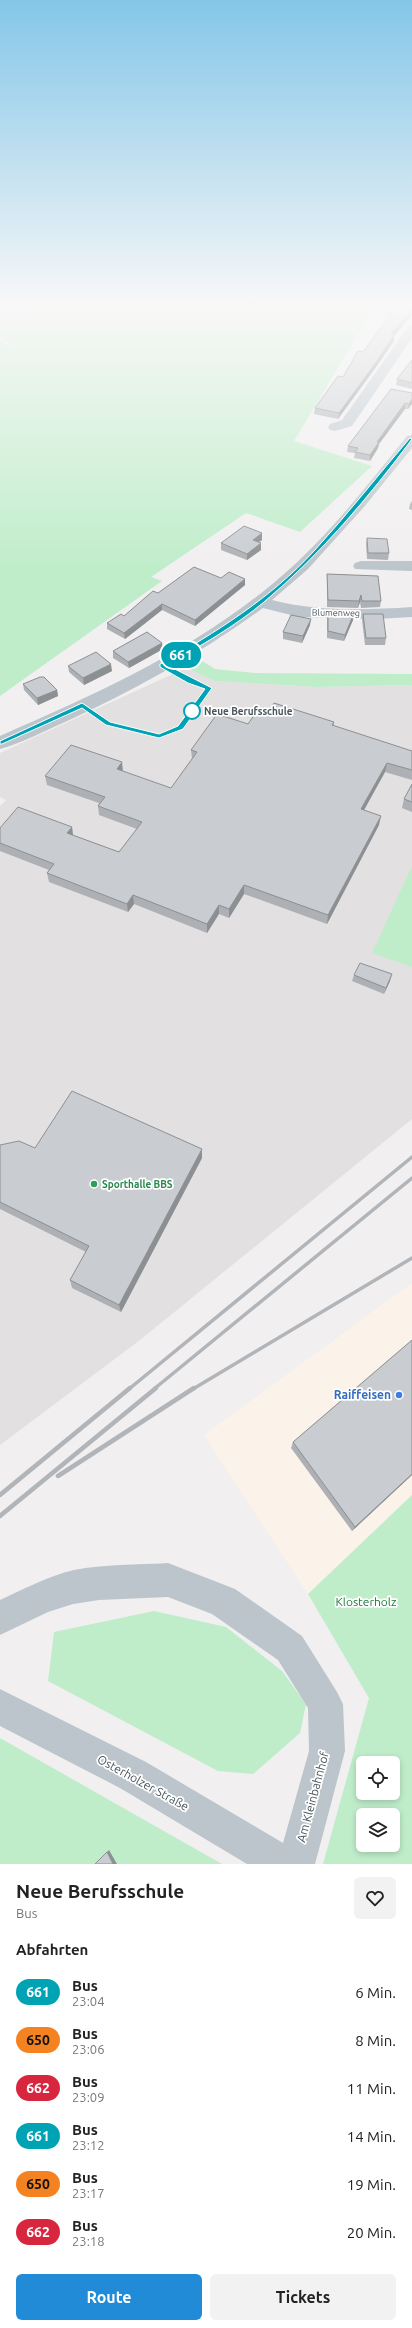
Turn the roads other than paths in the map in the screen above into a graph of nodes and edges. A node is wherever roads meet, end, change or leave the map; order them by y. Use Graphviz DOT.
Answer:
graph roads {
  1 [pos="366,395"];
  2 [pos="335,427"];
  3 [pos="412,439"];
  4 [pos="361,566"];
  5 [pos="412,566"];
  6 [pos="261,602"];
  7 [pos="412,612"];
  8 [pos="0,743"];
  9 [pos="0,1618"];
  10 [pos="0,1707"];
  11 [pos="283,1864"];
  12 [pos="296,1864"];
  1 -- 2 [label="street"];
  3 -- 6 [label="street"];
  4 -- 5 [label="street"];
  6 -- 7 [label="street, Blumenweg"];
  6 -- 8 [label="street"];
  9 -- 12 [label="street, Am Kleinbahnhof"];
  10 -- 11 [label="street, Osterholzer Straße"];
}
